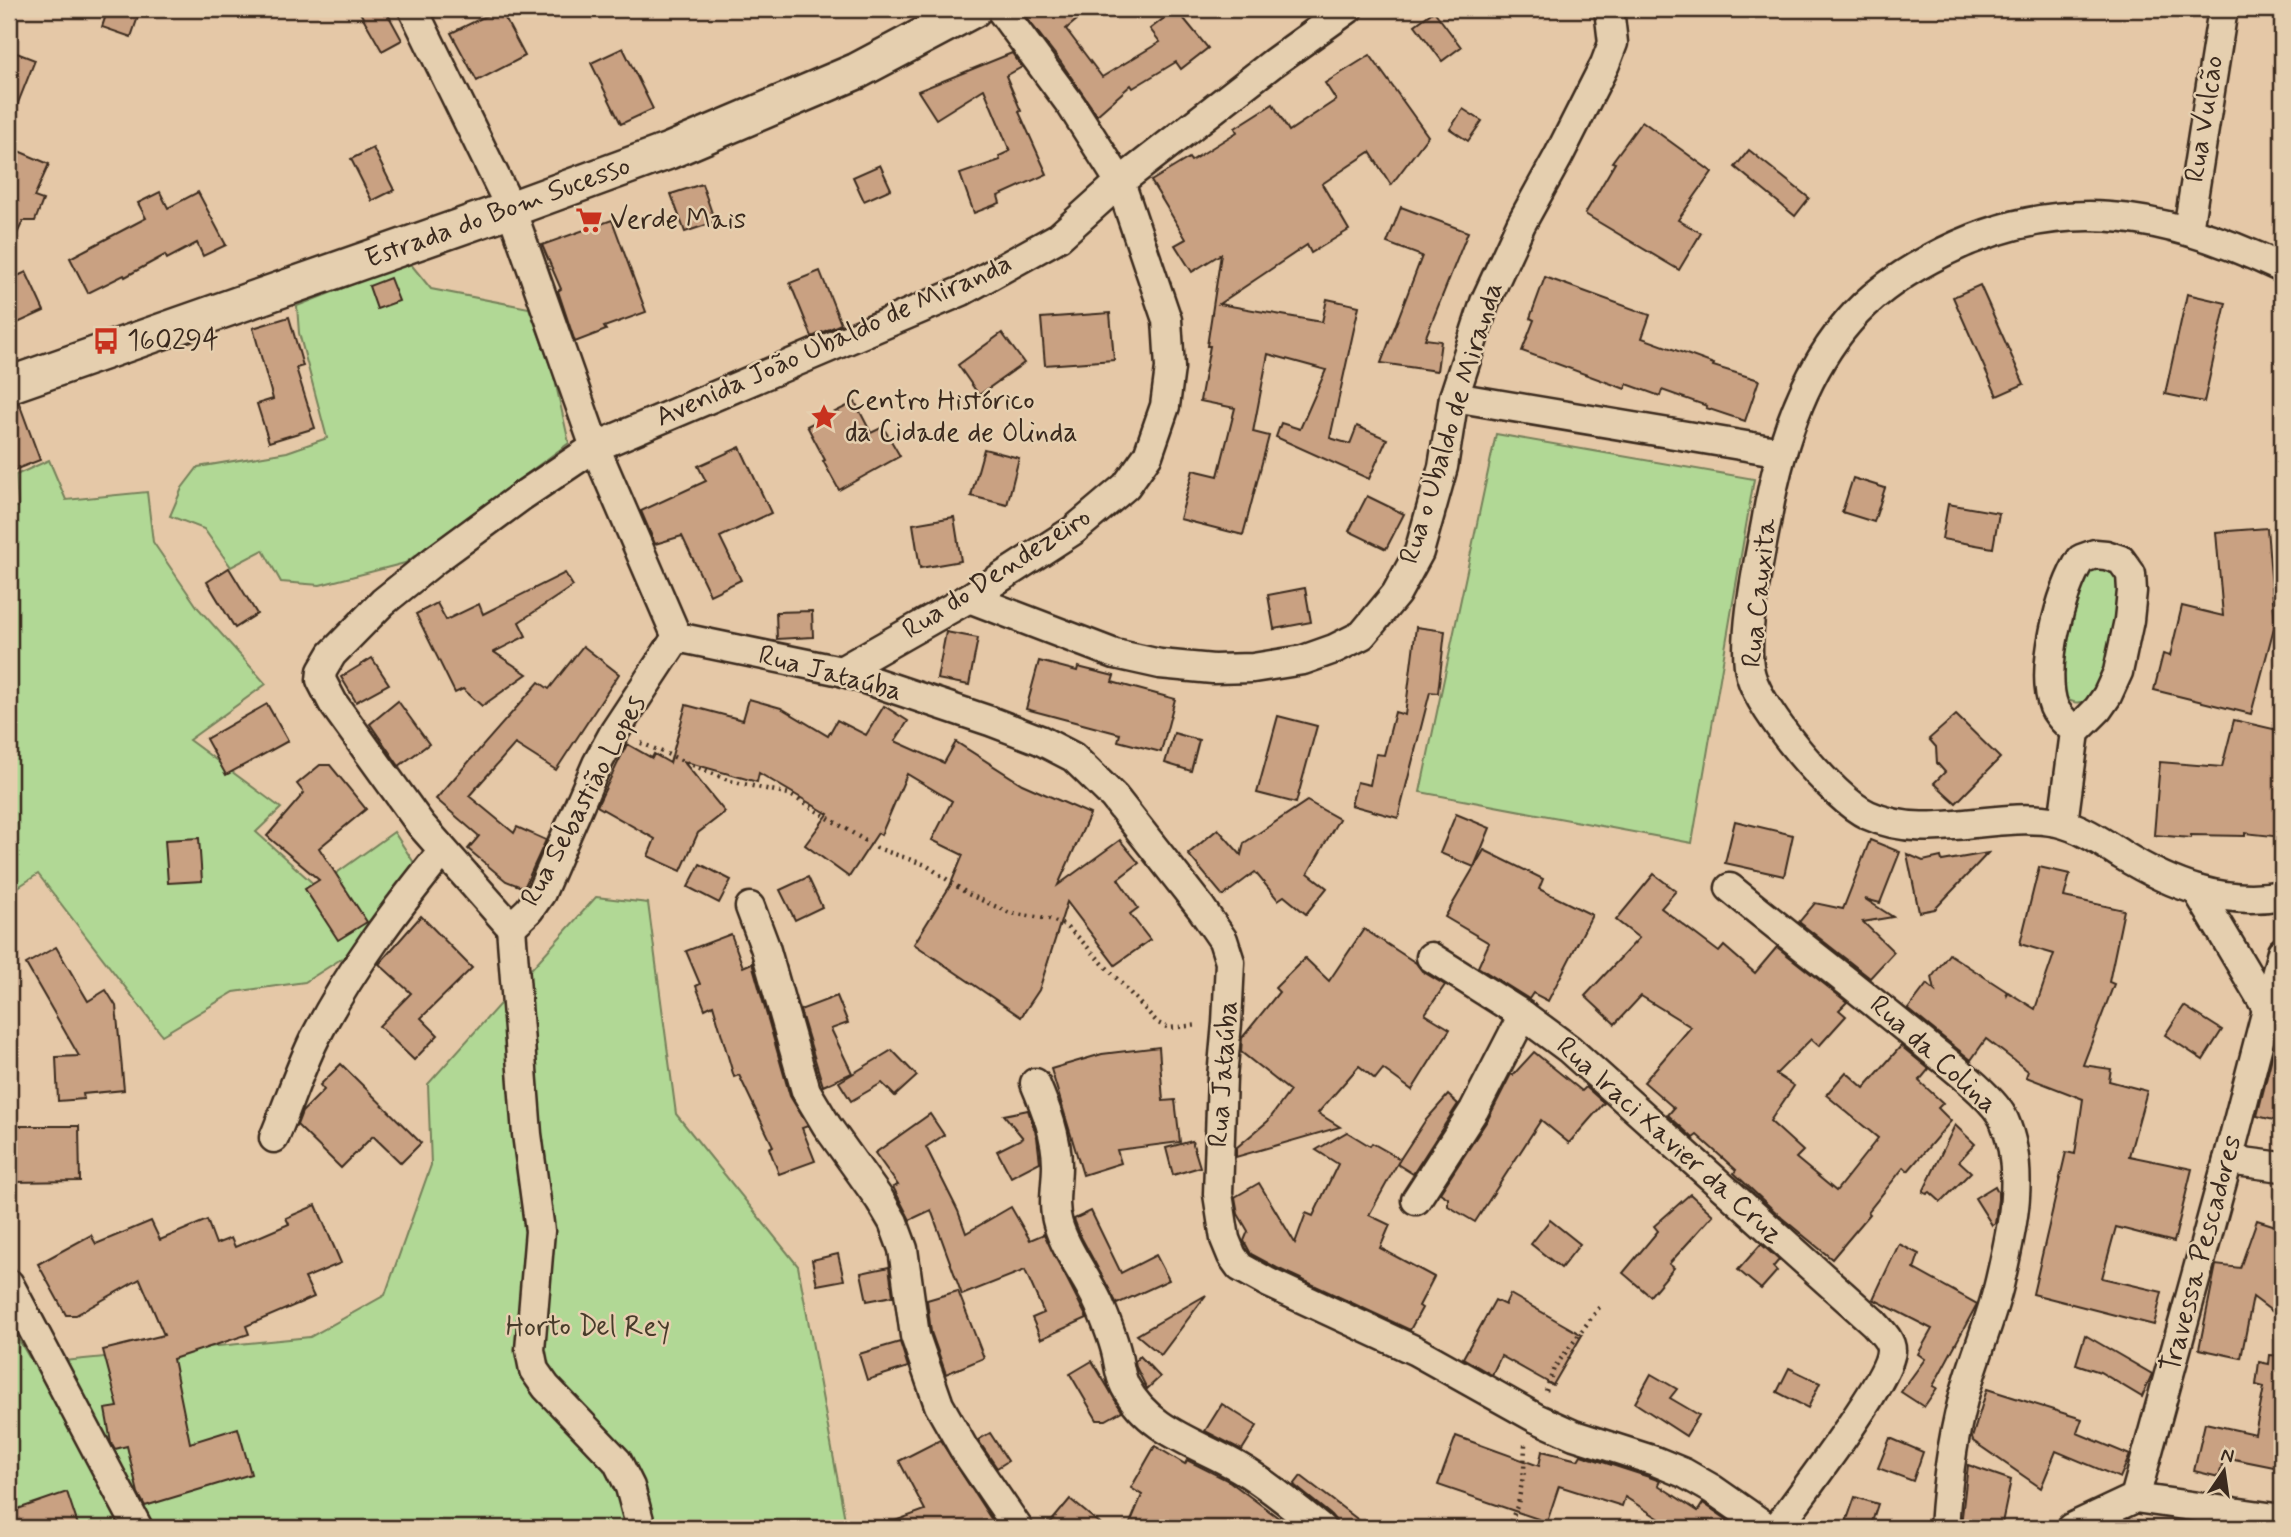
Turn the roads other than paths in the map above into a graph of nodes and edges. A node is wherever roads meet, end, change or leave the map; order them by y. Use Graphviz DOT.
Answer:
graph roads {
  1 [pos="413,9"];
  2 [pos="974,9"];
  3 [pos="1000,9"];
  4 [pos="1348,9"];
  5 [pos="1609,9"];
  6 [pos="2223,9"];
  7 [pos="1119,182"];
  8 [pos="511,209"];
  9 [pos="2188,230"];
  10 [pos="2282,268"];
  11 [pos="9,385"];
  12 [pos="1454,397"];
  13 [pos="595,447"];
  14 [pos="1782,452"];
  15 [pos="969,598"];
  16 [pos="677,637"];
  17 [pos="841,671"];
  18 [pos="2075,732"];
  19 [pos="2063,823"];
  20 [pos="443,851"];
  21 [pos="1730,888"];
  22 [pos="2197,890"];
  23 [pos="2282,895"];
  24 [pos="750,907"];
  25 [pos="511,927"];
  26 [pos="2282,952"];
  27 [pos="1431,957"];
  28 [pos="2267,1008"];
  29 [pos="1523,1015"];
  30 [pos="1035,1083"];
  31 [pos="274,1138"];
  32 [pos="2228,1160"];
  33 [pos="2282,1167"];
  34 [pos="1416,1200"];
  35 [pos="9,1284"];
  36 [pos="2135,1498"];
  37 [pos="2282,1519"];
  38 [pos="138,1528"];
  39 [pos="641,1528"];
  40 [pos="1018,1528"];
  41 [pos="1321,1528"];
  42 [pos="1768,1528"];
  43 [pos="1777,1528"];
  44 [pos="1944,1528"];
  45 [pos="2071,1528"];
  1 -- 8 [label="street"];
  2 -- 8 [label="street, Estrada do Bom Sucesso"];
  3 -- 7 [label="street, Rua do Dendezeiro"];
  4 -- 7 [label="street, Avenida João Ubaldo de Miranda"];
  5 -- 12 [label="street, Rua o Ubaldo de Miranda"];
  6 -- 9 [label="street, Rua Vulcão"];
  7 -- 13 [label="street, Avenida João Ubaldo de Miranda"];
  7 -- 15 [label="street, Rua do Dendezeiro"];
  8 -- 11 [label="street, Estrada do Bom Sucesso"];
  8 -- 13 [label="street"];
  9 -- 10 [label="street, Rua Cauxita"];
  9 -- 14 [label="street, Rua Cauxita"];
  12 -- 14 [label="street"];
  12 -- 15 [label="street, Rua o Ubaldo de Miranda"];
  13 -- 16 [label="street"];
  13 -- 20 [label="street, Avenida João Ubaldo de Miranda"];
  14 -- 19 [label="street, Rua Cauxita"];
  15 -- 17 [label="street, Rua do Dendezeiro"];
  16 -- 17 [label="street, Rua Jataúba"];
  16 -- 25 [label="street, Rua Sebastião Lopes"];
  17 -- 42 [label="street, Rua Jataúba"];
  18 -- 18 [label="street"];
  18 -- 19 [label="street"];
  19 -- 22 [label="street, Rua Cauxita"];
  20 -- 25 [label="street"];
  20 -- 31 [label="street"];
  21 -- 44 [label="street, Rua da Colina"];
  22 -- 23 [label="street, Rua Cauxita"];
  22 -- 28 [label="street"];
  24 -- 40 [label="street"];
  25 -- 39 [label="street"];
  26 -- 28 [label="street, Travessa Pescadores"];
  27 -- 29 [label="street, Rua Iraci Xavier da Cruz"];
  28 -- 32 [label="street, Travessa Pescadores"];
  29 -- 34 [label="street"];
  29 -- 43 [label="street, Rua Iraci Xavier da Cruz"];
  30 -- 41 [label="street"];
  32 -- 33 [label="street"];
  32 -- 36 [label="street, Travessa Pescadores"];
  35 -- 38 [label="street"];
  36 -- 37 [label="street"];
  36 -- 45 [label="street"];
}
